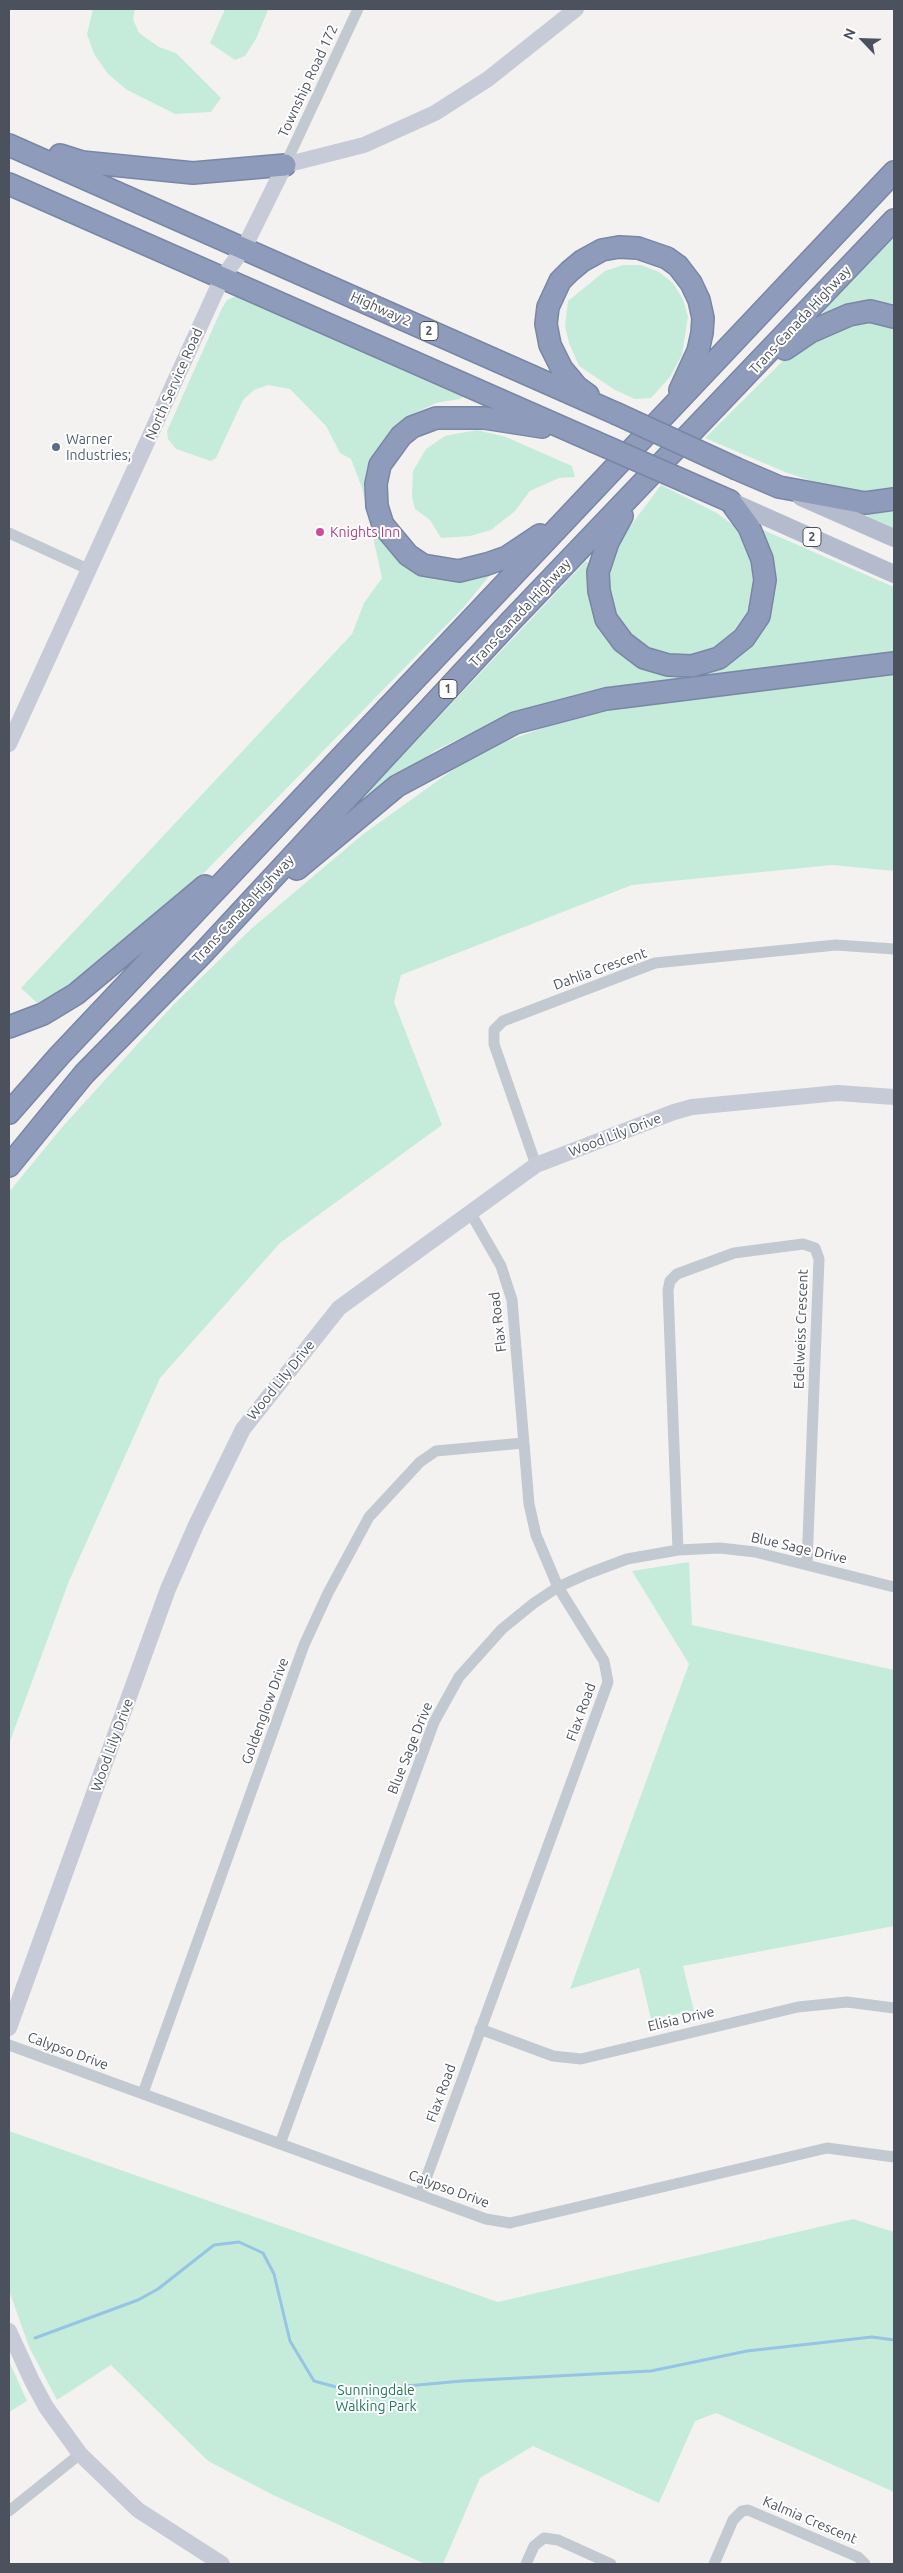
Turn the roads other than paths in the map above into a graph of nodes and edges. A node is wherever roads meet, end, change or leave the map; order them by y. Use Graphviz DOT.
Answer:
graph roads {
  1 [pos="358,9"];
  2 [pos="576,9"];
  3 [pos="9,136"];
  4 [pos="9,145"];
  5 [pos="285,165"];
  6 [pos="894,172"];
  7 [pos="9,184"];
  8 [pos="894,220"];
  9 [pos="244,248"];
  10 [pos="222,278"];
  11 [pos="894,317"];
  12 [pos="748,375"];
  13 [pos="610,411"];
  14 [pos="660,421"];
  15 [pos="584,437"];
  16 [pos="779,487"];
  17 [pos="633,494"];
  18 [pos="894,499"];
  19 [pos="730,501"];
  20 [pos="578,507"];
  21 [pos="9,534"];
  22 [pos="894,538"];
  23 [pos="90,570"];
  24 [pos="894,574"];
  25 [pos="894,663"];
  26 [pos="9,744"];
  27 [pos="296,807"];
  28 [pos="894,949"];
  29 [pos="202,954"];
  30 [pos="9,1027"];
  31 [pos="894,1098"];
  32 [pos="9,1113"];
  33 [pos="536,1165"];
  34 [pos="9,1166"];
  35 [pos="470,1212"];
  36 [pos="523,1443"];
  37 [pos="678,1550"];
  38 [pos="807,1564"];
  39 [pos="558,1587"];
  40 [pos="894,1587"];
  41 [pos="894,2008"];
  42 [pos="9,2028"];
  43 [pos="480,2029"];
  44 [pos="9,2045"];
  45 [pos="142,2093"];
  46 [pos="280,2144"];
  47 [pos="894,2157"];
  48 [pos="420,2194"];
  49 [pos="9,2331"];
  50 [pos="80,2454"];
  51 [pos="9,2511"];
  52 [pos="222,2564"];
  53 [pos="526,2564"];
  54 [pos="611,2564"];
  55 [pos="714,2564"];
  56 [pos="865,2564"];
  1 -- 5 [label="street, Township Road 172"];
  2 -- 5 [label="street"];
  3 -- 5 [label="highway"];
  4 -- 9 [label="highway, Highway 2 / 2"];
  5 -- 9 [label="street, North Service Road"];
  6 -- 14 [label="highway, 1"];
  7 -- 10 [label="highway, 2"];
  8 -- 12 [label="highway, Trans-Canada Highway / 1"];
  9 -- 10 [label="street, North Service Road"];
  9 -- 13 [label="highway, Highway 2 / 2"];
  10 -- 15 [label="highway, 2"];
  10 -- 23 [label="street, North Service Road"];
  11 -- 12 [label="highway"];
  12 -- 17 [label="highway, Trans-Canada Highway / 1"];
  13 -- 14 [label="highway"];
  13 -- 16 [label="highway, Highway 2 / 2, bridge"];
  14 -- 20 [label="highway, 1"];
  15 -- 19 [label="highway, 2, bridge"];
  15 -- 20 [label="highway"];
  16 -- 18 [label="highway, Highway 2"];
  16 -- 22 [label="main road, 2"];
  17 -- 19 [label="highway"];
  17 -- 29 [label="highway, Trans-Canada Highway / 1"];
  19 -- 24 [label="main road, 2"];
  20 -- 27 [label="highway, 1"];
  21 -- 23 [label="street"];
  23 -- 26 [label="street, North Service Road"];
  25 -- 29 [label="highway"];
  27 -- 30 [label="highway"];
  27 -- 32 [label="highway, 1"];
  28 -- 33 [label="street, Dahlia Crescent"];
  29 -- 34 [label="highway, Trans-Canada Highway / 1"];
  31 -- 33 [label="street, Wood Lily Drive"];
  33 -- 35 [label="street, Wood Lily Drive"];
  35 -- 36 [label="street, Flax Road"];
  35 -- 42 [label="street, Wood Lily Drive"];
  36 -- 39 [label="street, Flax Road"];
  36 -- 45 [label="street, Goldenglow Drive"];
  37 -- 38 [label="street, Blue Sage Drive"];
  37 -- 38 [label="street, Edelweiss Crescent"];
  37 -- 39 [label="street, Blue Sage Drive"];
  38 -- 40 [label="street, Blue Sage Drive"];
  39 -- 43 [label="street, Flax Road"];
  39 -- 46 [label="street, Blue Sage Drive"];
  41 -- 43 [label="street, Elisia Drive"];
  43 -- 48 [label="street, Flax Road"];
  44 -- 45 [label="street, Calypso Drive"];
  45 -- 46 [label="street, Calypso Drive"];
  46 -- 48 [label="street, Calypso Drive"];
  47 -- 48 [label="street, Calypso Drive"];
  49 -- 50 [label="street"];
  50 -- 51 [label="street"];
  50 -- 52 [label="street"];
  53 -- 54 [label="street"];
  55 -- 56 [label="street, Kalmia Crescent"];
}
